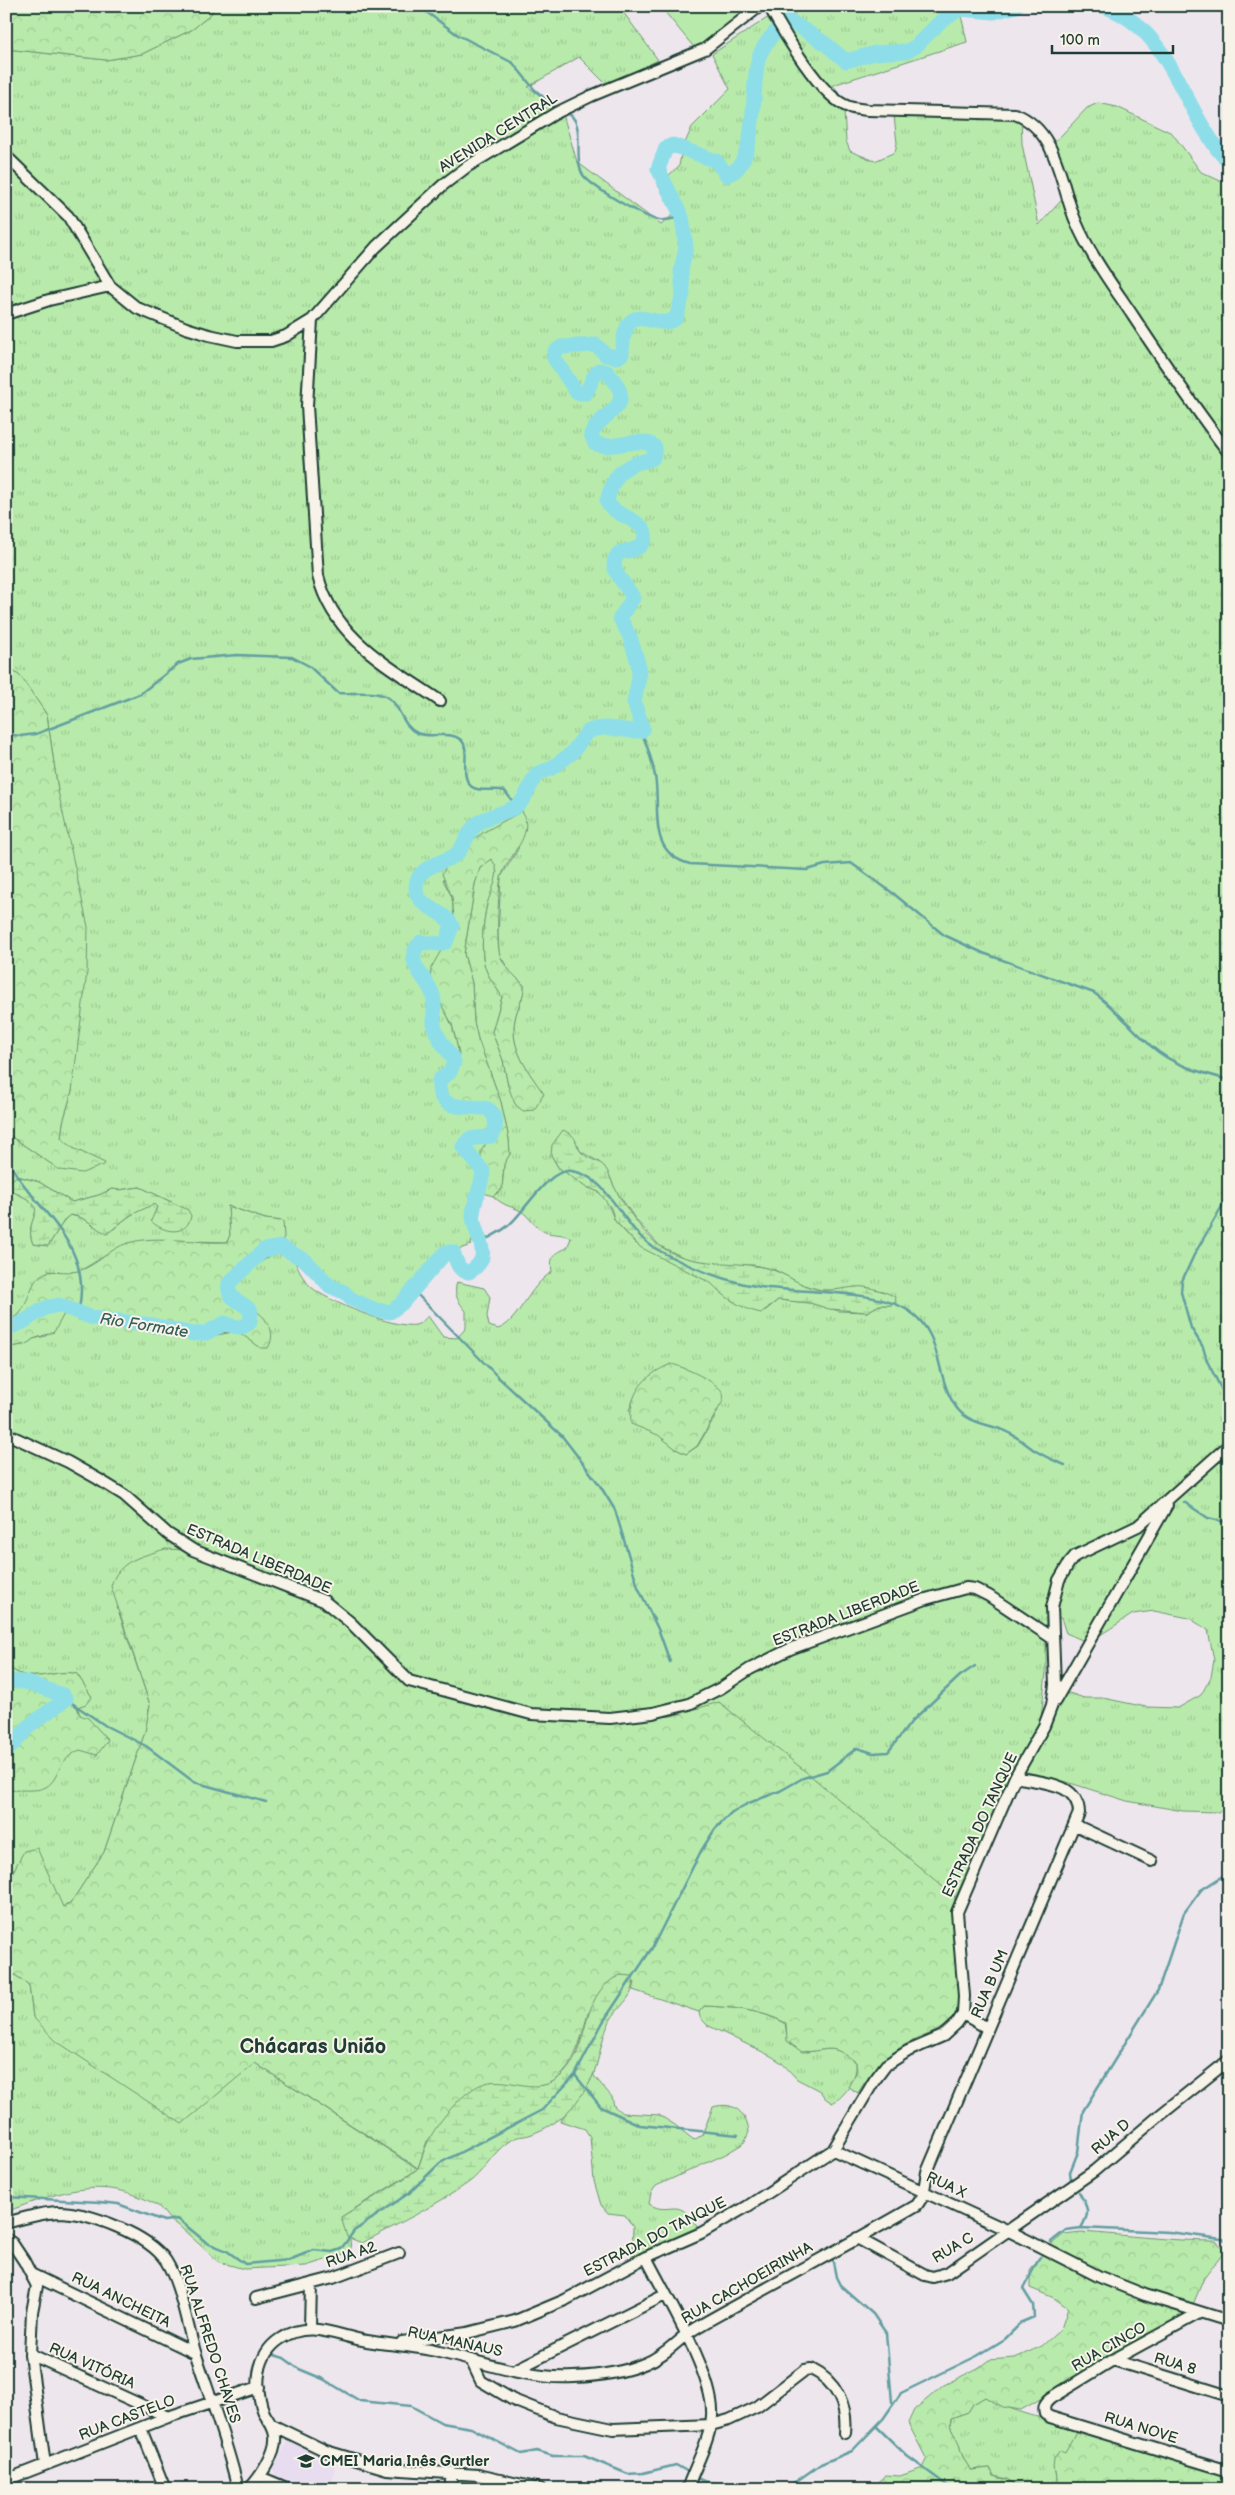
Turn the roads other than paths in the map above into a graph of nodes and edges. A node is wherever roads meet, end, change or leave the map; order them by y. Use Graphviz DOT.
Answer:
graph roads {
  1 [pos="760,6"];
  2 [pos="769,6"];
  3 [pos="6,156"];
  4 [pos="110,286"];
  5 [pos="6,314"];
  6 [pos="312,320"];
  7 [pos="1229,453"];
  8 [pos="440,701"];
  9 [pos="9,1435"];
  10 [pos="1229,1445"];
  11 [pos="1171,1498"];
  12 [pos="1052,1638"];
  13 [pos="1052,1705"];
  14 [pos="1016,1777"];
  15 [pos="1076,1825"];
  16 [pos="1152,1861"];
  17 [pos="963,2014"];
  18 [pos="987,2028"];
  19 [pos="1229,2060"];
  20 [pos="833,2150"];
  21 [pos="925,2191"];
  22 [pos="6,2223"];
  23 [pos="1009,2231"];
  24 [pos="857,2238"];
  25 [pos="6,2239"];
  26 [pos="399,2253"];
  27 [pos="646,2257"];
  28 [pos="33,2275"];
  29 [pos="311,2284"];
  30 [pos="664,2295"];
  31 [pos="256,2298"];
  32 [pos="1199,2313"];
  33 [pos="1229,2321"];
  34 [pos="310,2328"];
  35 [pos="687,2334"];
  36 [pos="389,2343"];
  37 [pos="195,2353"];
  38 [pos="30,2354"];
  39 [pos="471,2360"];
  40 [pos="1113,2360"];
  41 [pos="515,2370"];
  42 [pos="259,2387"];
  43 [pos="1229,2396"];
  44 [pos="212,2402"];
  45 [pos="1045,2414"];
  46 [pos="168,2417"];
  47 [pos="272,2425"];
  48 [pos="710,2425"];
  49 [pos="141,2429"];
  50 [pos="845,2433"];
  51 [pos="45,2465"];
  52 [pos="1229,2471"];
  53 [pos="452,2472"];
  54 [pos="260,2477"];
  55 [pos="9,2478"];
  56 [pos="165,2489"];
  57 [pos="238,2489"];
  58 [pos="249,2489"];
  59 [pos="289,2489"];
  60 [pos="450,2489"];
  61 [pos="540,2489"];
  62 [pos="687,2489"];
  1 -- 6 [label="street, AVENIDA CENTRAL"];
  2 -- 7 [label="street"];
  3 -- 4 [label="street, AVENIDA CENTRAL"];
  4 -- 5 [label="street"];
  4 -- 6 [label="street, AVENIDA CENTRAL"];
  6 -- 8 [label="street"];
  9 -- 12 [label="street, ESTRADA LIBERDADE"];
  10 -- 11 [label="street, ESTRADA DO TANQUE"];
  11 -- 12 [label="street, ESTRADA DO TANQUE"];
  11 -- 13 [label="street"];
  12 -- 13 [label="street, ESTRADA DO TANQUE"];
  13 -- 14 [label="street, ESTRADA DO TANQUE"];
  14 -- 15 [label="street, RUA B UM"];
  14 -- 17 [label="street, ESTRADA DO TANQUE"];
  15 -- 16 [label="street"];
  15 -- 18 [label="street, RUA B UM"];
  17 -- 18 [label="street"];
  17 -- 20 [label="street, ESTRADA DO TANQUE"];
  18 -- 21 [label="street, RUA B UM"];
  19 -- 23 [label="street, RUA D"];
  20 -- 21 [label="street, RUA X"];
  20 -- 27 [label="street, ESTRADA DO TANQUE"];
  21 -- 23 [label="street, RUA X"];
  21 -- 24 [label="street, RUA CACHOEIRINHA"];
  22 -- 37 [label="street, RUA ALFREDO CHAVES"];
  23 -- 24 [label="street, RUA C"];
  23 -- 32 [label="street, RUA X"];
  24 -- 35 [label="street, RUA CACHOEIRINHA"];
  25 -- 28 [label="street"];
  26 -- 29 [label="street, RUA A2"];
  27 -- 30 [label="street"];
  27 -- 36 [label="street, ESTRADA DO TANQUE"];
  28 -- 37 [label="street, RUA ANCHEITA"];
  28 -- 38 [label="street"];
  29 -- 31 [label="street, RUA A2"];
  29 -- 34 [label="street, RUA A2"];
  30 -- 35 [label="street"];
  30 -- 41 [label="street, RUA MANAUS"];
  32 -- 33 [label="street, RUA X"];
  32 -- 40 [label="street, RUA CINCO"];
  34 -- 36 [label="street, RUA MANAUS"];
  34 -- 42 [label="street, RUA MANAUS"];
  35 -- 41 [label="street, RUA CACHOEIRINHA"];
  35 -- 48 [label="street"];
  36 -- 39 [label="street, RUA MANAUS"];
  37 -- 44 [label="street, RUA ALFREDO CHAVES"];
  38 -- 46 [label="street, RUA VITÓRIA"];
  38 -- 51 [label="street"];
  39 -- 41 [label="street, RUA MANAUS"];
  39 -- 48 [label="street"];
  40 -- 43 [label="street, RUA 8"];
  40 -- 45 [label="street, RUA CINCO"];
  42 -- 44 [label="street, RUA CASTELO"];
  42 -- 47 [label="street, RUA MANAUS"];
  44 -- 46 [label="street, RUA CASTELO"];
  44 -- 57 [label="street, RUA ALFREDO CHAVES"];
  45 -- 52 [label="street, RUA NOVE"];
  46 -- 49 [label="street, RUA CASTELO"];
  47 -- 53 [label="street"];
  47 -- 54 [label="street"];
  48 -- 50 [label="street"];
  48 -- 62 [label="street"];
  49 -- 51 [label="street, RUA CASTELO"];
  49 -- 56 [label="street"];
  51 -- 55 [label="street, RUA CASTELO"];
  53 -- 60 [label="street"];
  53 -- 61 [label="street"];
  54 -- 58 [label="street"];
  54 -- 59 [label="street"];
}
